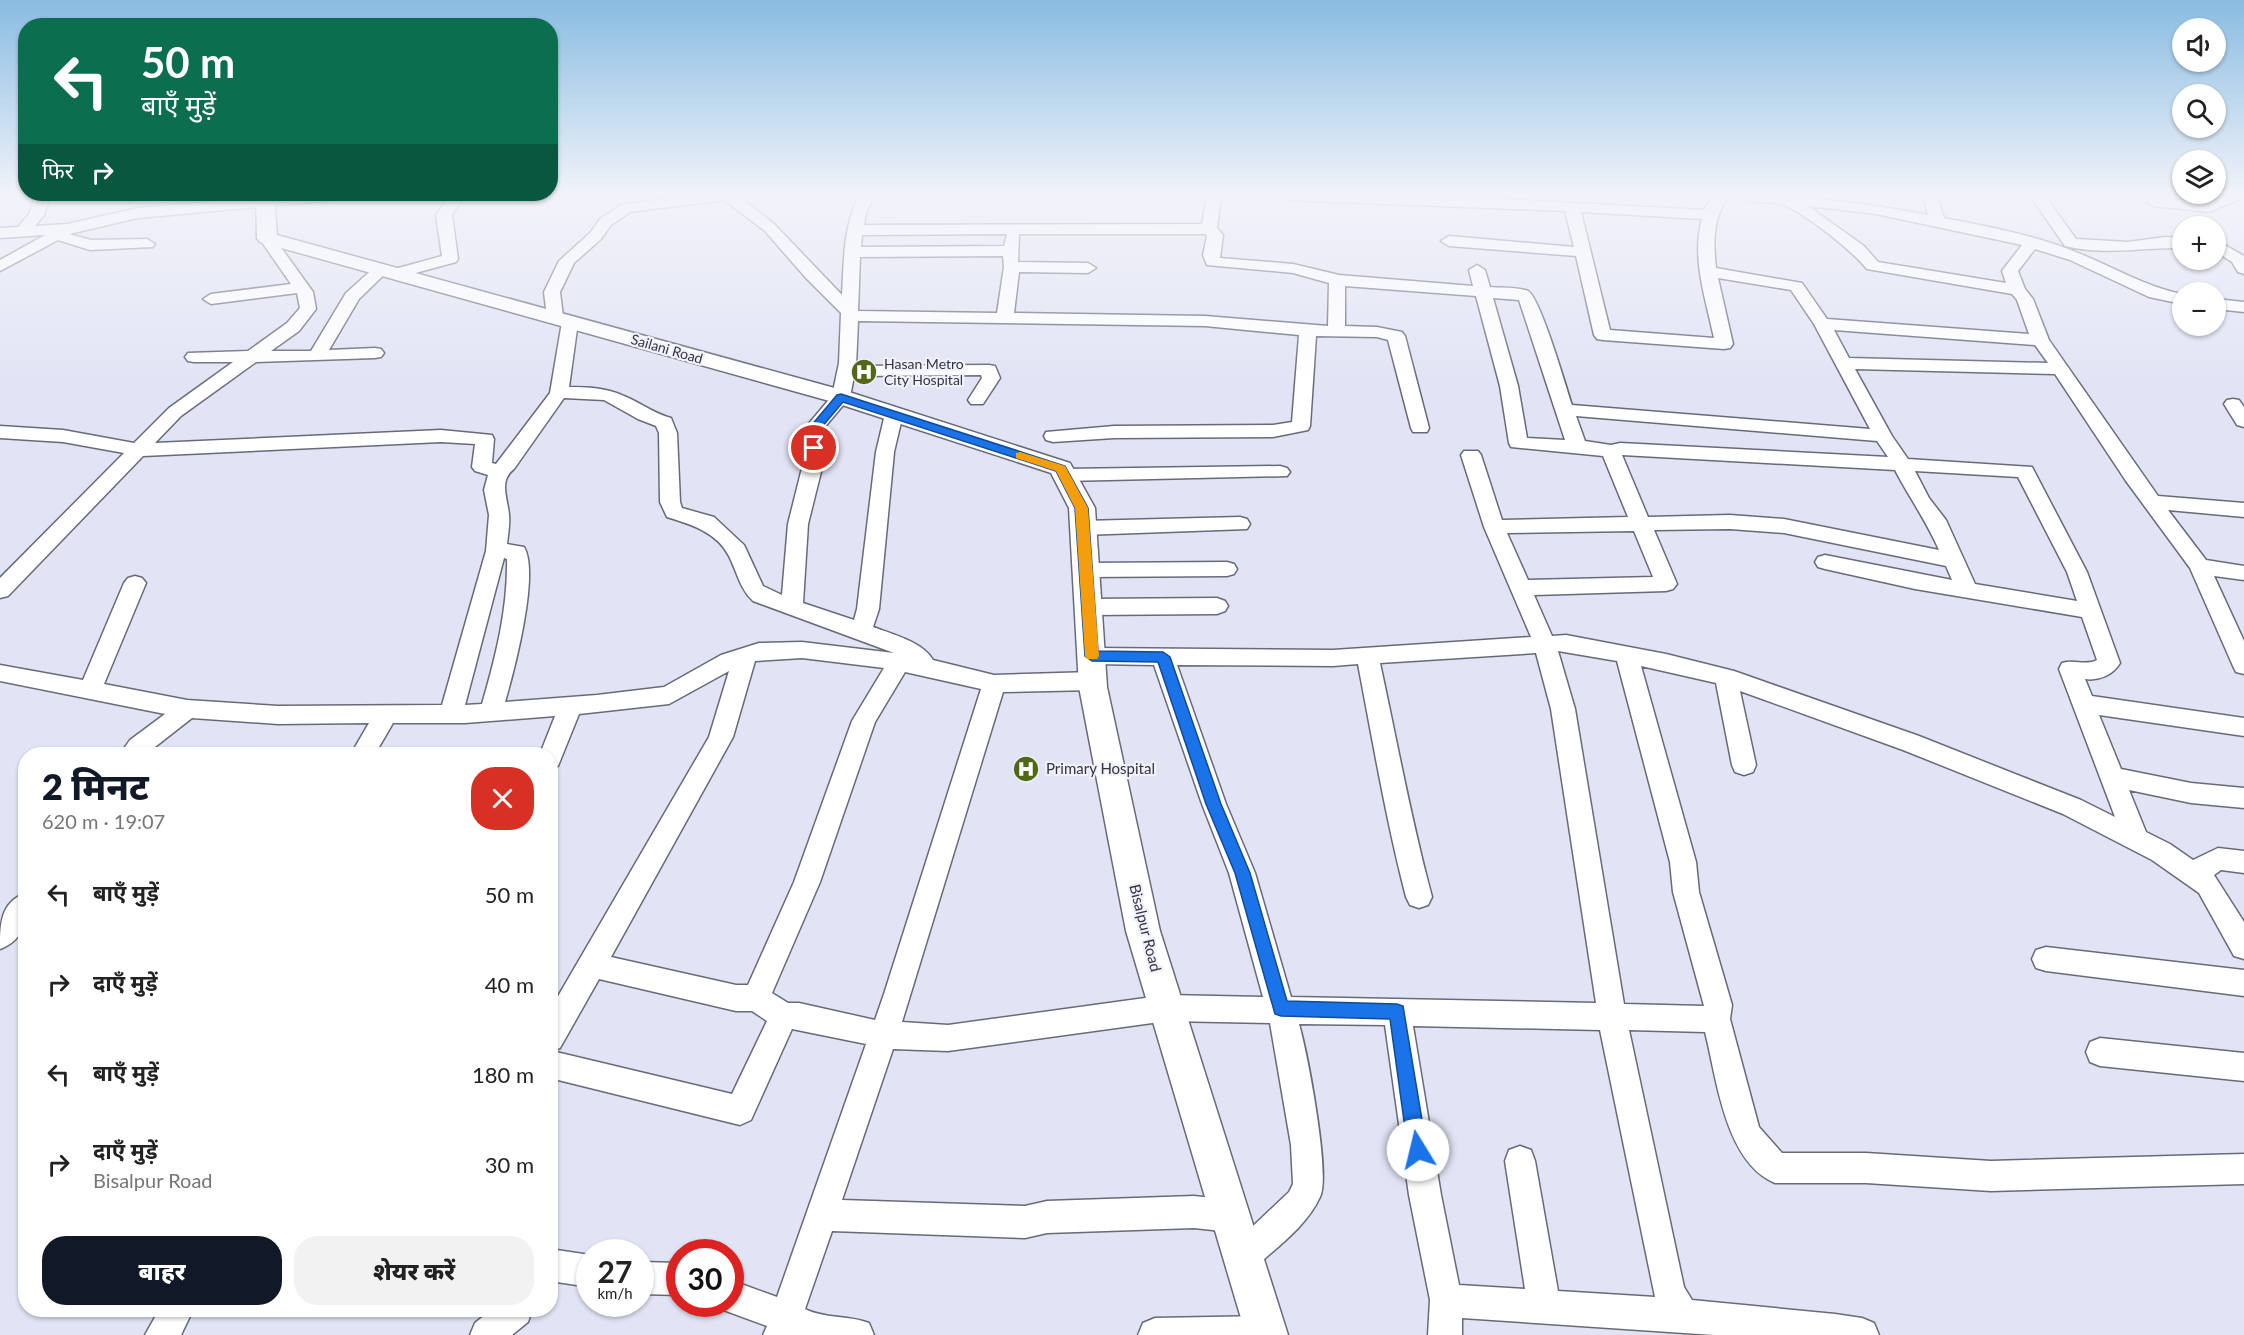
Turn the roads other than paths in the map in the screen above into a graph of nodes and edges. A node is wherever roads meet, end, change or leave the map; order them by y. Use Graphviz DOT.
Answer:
graph roads {
  1 [pos="14,258"];
  2 [pos="281,258"];
  3 [pos="342,258"];
  4 [pos="450,258"];
  5 [pos="570,258"];
  6 [pos="797,258"];
  7 [pos="852,258"];
  8 [pos="1011,258"];
  9 [pos="1212,258"];
  10 [pos="1585,258"];
  11 [pos="1708,258"];
  12 [pos="1866,258"];
  13 [pos="2020,258"];
  14 [pos="2079,258"];
  15 [pos="0,266"];
  16 [pos="1012,267"];
  17 [pos="1088,268"];
  18 [pos="1477,270"];
  19 [pos="389,271"];
  20 [pos="1709,272"];
  21 [pos="1337,280"];
  22 [pos="302,288"];
  23 [pos="2017,290"];
  24 [pos="1484,292"];
  25 [pos="2172,297"];
  26 [pos="212,299"];
  27 [pos="2226,305"];
  28 [pos="2244,307"];
  29 [pos="850,314"];
  30 [pos="1005,318"];
  31 [pos="563,319"];
  32 [pos="1822,324"];
  33 [pos="1308,331"];
  34 [pos="1336,331"];
  35 [pos="2040,340"];
  36 [pos="375,353"];
  37 [pos="318,354"];
  38 [pos="251,356"];
  39 [pos="194,357"];
  40 [pos="1842,363"];
  41 [pos="2058,369"];
  42 [pos="846,371"];
  43 [pos="559,393"];
  44 [pos="841,397"];
  45 [pos="977,400"];
  46 [pos="2233,404"];
  47 [pos="1566,410"];
  48 [pos="894,414"];
  49 [pos="2244,421"];
  50 [pos="1420,428"];
  51 [pos="0,432"];
  52 [pos="1053,436"];
  53 [pos="1883,436"];
  54 [pos="1577,446"];
  55 [pos="138,450"];
  56 [pos="1611,451"];
  57 [pos="1471,455"];
  58 [pos="1901,463"];
  59 [pos="499,471"];
  60 [pos="1280,472"];
  61 [pos="1065,475"];
  62 [pos="2151,502"];
  63 [pos="2244,510"];
  64 [pos="1082,518"];
  65 [pos="1240,524"];
  66 [pos="1643,524"];
  67 [pos="1494,527"];
  68 [pos="496,551"];
  69 [pos="1953,560"];
  70 [pos="1825,562"];
  71 [pos="2199,566"];
  72 [pos="1227,569"];
  73 [pos="1086,570"];
  74 [pos="2244,573"];
  75 [pos="135,583"];
  76 [pos="1520,588"];
  77 [pos="1967,590"];
  78 [pos="0,591"];
  79 [pos="1217,606"];
  80 [pos="792,608"];
  81 [pos="1088,608"];
  82 [pos="2089,611"];
  83 [pos="861,632"];
  84 [pos="1545,644"];
  85 [pos="1627,655"];
  86 [pos="745,656"];
  87 [pos="1367,656"];
  88 [pos="1163,657"];
  89 [pos="899,662"];
  90 [pos="2244,666"];
  91 [pos="933,669"];
  92 [pos="1092,669"];
  93 [pos="0,673"];
  94 [pos="1726,678"];
  95 [pos="994,684"];
  96 [pos="90,690"];
  97 [pos="2083,704"];
  98 [pos="571,706"];
  99 [pos="187,710"];
  100 [pos="491,712"];
  101 [pos="387,714"];
  102 [pos="451,714"];
  103 [pos="2244,727"];
  104 [pos="138,747"];
  105 [pos="367,747"];
  106 [pos="555,747"];
  107 [pos="1744,765"];
  108 [pos="2114,777"];
  109 [pos="2244,798"];
  110 [pos="2136,840"];
  111 [pos="2244,862"];
  112 [pos="2192,874"];
  113 [pos="1419,897"];
  114 [pos="18,913"];
  115 [pos="0,937"];
  116 [pos="2242,939"];
  117 [pos="2046,959"];
  118 [pos="593,965"];
  119 [pos="2244,983"];
  120 [pos="756,998"];
  121 [pos="1167,1008"];
  122 [pos="1281,1009"];
  123 [pos="1397,1012"];
  124 [pos="784,1016"];
  125 [pos="1612,1017"];
  126 [pos="1716,1019"];
  127 [pos="558,1024"];
  128 [pos="884,1035"];
  129 [pos="2100,1052"];
  130 [pos="558,1066"];
  131 [pos="2244,1067"];
  132 [pos="1520,1161"];
  133 [pos="2244,1169"];
  134 [pos="820,1215"];
  135 [pos="1231,1216"];
  136 [pos="1243,1257"];
  137 [pos="1446,1300"];
  138 [pos="744,1304"];
  139 [pos="1545,1308"];
  140 [pos="1682,1315"];
  141 [pos="173,1317"];
  142 [pos="508,1317"];
  143 [pos="782,1325"];
  144 [pos="1754,1329"];
  145 [pos="1267,1334"];
  146 [pos="162,1335"];
  147 [pos="487,1335"];
  148 [pos="857,1335"];
  149 [pos="1155,1335"];
  150 [pos="1445,1335"];
  151 [pos="1862,1335"];
  1 -- 15 [label="street"];
  2 -- 22 [label="street"];
  3 -- 19 [label="main road, Sailani Road"];
  4 -- 19 [label="street"];
  5 -- 31 [label="street"];
  6 -- 29 [label="street"];
  7 -- 29 [label="street"];
  8 -- 16 [label="street"];
  9 -- 21 [label="street"];
  10 -- 20 [label="street"];
  11 -- 20 [label="street"];
  12 -- 23 [label="street"];
  13 -- 23 [label="street"];
  14 -- 25 [label="street"];
  16 -- 17 [label="street"];
  16 -- 30 [label="street"];
  18 -- 24 [label="street"];
  19 -- 31 [label="main road, Sailani Road"];
  19 -- 37 [label="street"];
  20 -- 32 [label="street"];
  21 -- 24 [label="street"];
  21 -- 34 [label="street"];
  22 -- 26 [label="street"];
  22 -- 38 [label="street"];
  23 -- 35 [label="street"];
  24 -- 47 [label="street"];
  24 -- 54 [label="street"];
  27 -- 28 [label="street"];
  29 -- 30 [label="street"];
  29 -- 42 [label="street"];
  30 -- 33 [label="street"];
  31 -- 43 [label="street"];
  31 -- 44 [label="main road, Sailani Road"];
  32 -- 35 [label="street"];
  32 -- 40 [label="street"];
  33 -- 34 [label="street"];
  33 -- 52 [label="street"];
  34 -- 50 [label="street"];
  35 -- 41 [label="street"];
  36 -- 37 [label="street"];
  37 -- 38 [label="street"];
  38 -- 39 [label="street"];
  38 -- 55 [label="street"];
  40 -- 41 [label="street"];
  40 -- 53 [label="street"];
  41 -- 62 [label="street"];
  42 -- 44 [label="street"];
  42 -- 45 [label="street"];
  43 -- 59 [label="street"];
  43 -- 80 [label="street"];
  44 -- 48 [label="main road, Sailani Road"];
  44 -- 80 [label="street"];
  46 -- 49 [label="street"];
  47 -- 53 [label="street"];
  47 -- 54 [label="street"];
  48 -- 61 [label="main road, Sailani Road"];
  48 -- 83 [label="street"];
  51 -- 55 [label="street"];
  53 -- 58 [label="street"];
  54 -- 56 [label="street"];
  55 -- 59 [label="street"];
  55 -- 78 [label="street"];
  56 -- 58 [label="street"];
  56 -- 66 [label="street"];
  57 -- 67 [label="street"];
  58 -- 69 [label="street"];
  58 -- 82 [label="street"];
  59 -- 68 [label="street"];
  60 -- 61 [label="street"];
  61 -- 64 [label="main road"];
  62 -- 63 [label="street"];
  62 -- 71 [label="street"];
  64 -- 65 [label="street"];
  64 -- 73 [label="main road, Bisalpur Road"];
  66 -- 67 [label="street"];
  66 -- 69 [label="street"];
  66 -- 76 [label="street"];
  67 -- 76 [label="street"];
  68 -- 100 [label="street"];
  68 -- 102 [label="street"];
  69 -- 77 [label="street"];
  70 -- 77 [label="street"];
  71 -- 74 [label="street"];
  71 -- 90 [label="street"];
  72 -- 73 [label="street"];
  73 -- 81 [label="main road, Bisalpur Road"];
  75 -- 96 [label="street"];
  76 -- 84 [label="street"];
  77 -- 82 [label="street"];
  79 -- 81 [label="street"];
  80 -- 83 [label="street"];
  81 -- 92 [label="main road, Bisalpur Road"];
  82 -- 97 [label="street"];
  83 -- 91 [label="street"];
  84 -- 85 [label="street"];
  84 -- 87 [label="street"];
  84 -- 125 [label="street"];
  85 -- 94 [label="street"];
  85 -- 126 [label="street"];
  86 -- 89 [label="street"];
  86 -- 98 [label="street"];
  86 -- 118 [label="street"];
  87 -- 88 [label="street"];
  87 -- 113 [label="street"];
  88 -- 92 [label="street"];
  88 -- 122 [label="street"];
  89 -- 91 [label="street"];
  89 -- 120 [label="street"];
  91 -- 95 [label="street"];
  92 -- 95 [label="street"];
  92 -- 121 [label="main road, Bisalpur Road"];
  93 -- 96 [label="street"];
  94 -- 107 [label="street"];
  94 -- 110 [label="street"];
  95 -- 128 [label="street"];
  96 -- 99 [label="street"];
  97 -- 103 [label="street"];
  97 -- 108 [label="street"];
  98 -- 100 [label="street"];
  98 -- 106 [label="street"];
  99 -- 101 [label="street"];
  99 -- 104 [label="street"];
  100 -- 102 [label="street"];
  101 -- 102 [label="street"];
  101 -- 105 [label="street"];
  108 -- 109 [label="street"];
  108 -- 110 [label="street"];
  110 -- 112 [label="street"];
  111 -- 112 [label="street"];
  112 -- 116 [label="street"];
  114 -- 115 [label="street"];
  117 -- 119 [label="street"];
  118 -- 120 [label="street"];
  118 -- 127 [label="street"];
  120 -- 124 [label="street"];
  121 -- 122 [label="street"];
  121 -- 128 [label="street"];
  121 -- 135 [label="main road, Bisalpur Road"];
  122 -- 123 [label="street"];
  122 -- 136 [label="street"];
  123 -- 125 [label="street"];
  123 -- 137 [label="street"];
  124 -- 128 [label="street"];
  124 -- 130 [label="street"];
  125 -- 126 [label="street"];
  125 -- 140 [label="street"];
  126 -- 133 [label="street"];
  128 -- 134 [label="street"];
  129 -- 131 [label="street"];
  132 -- 139 [label="street"];
  134 -- 135 [label="street"];
  134 -- 143 [label="street"];
  135 -- 136 [label="main road, Bisalpur Road"];
  136 -- 145 [label="main road, Bisalpur Road"];
  137 -- 139 [label="street"];
  137 -- 150 [label="street"];
  138 -- 143 [label="street"];
  139 -- 140 [label="street"];
  140 -- 144 [label="street"];
  141 -- 146 [label="street"];
  142 -- 147 [label="street"];
  143 -- 148 [label="street"];
  144 -- 151 [label="street"];
  145 -- 149 [label="street"];
}
